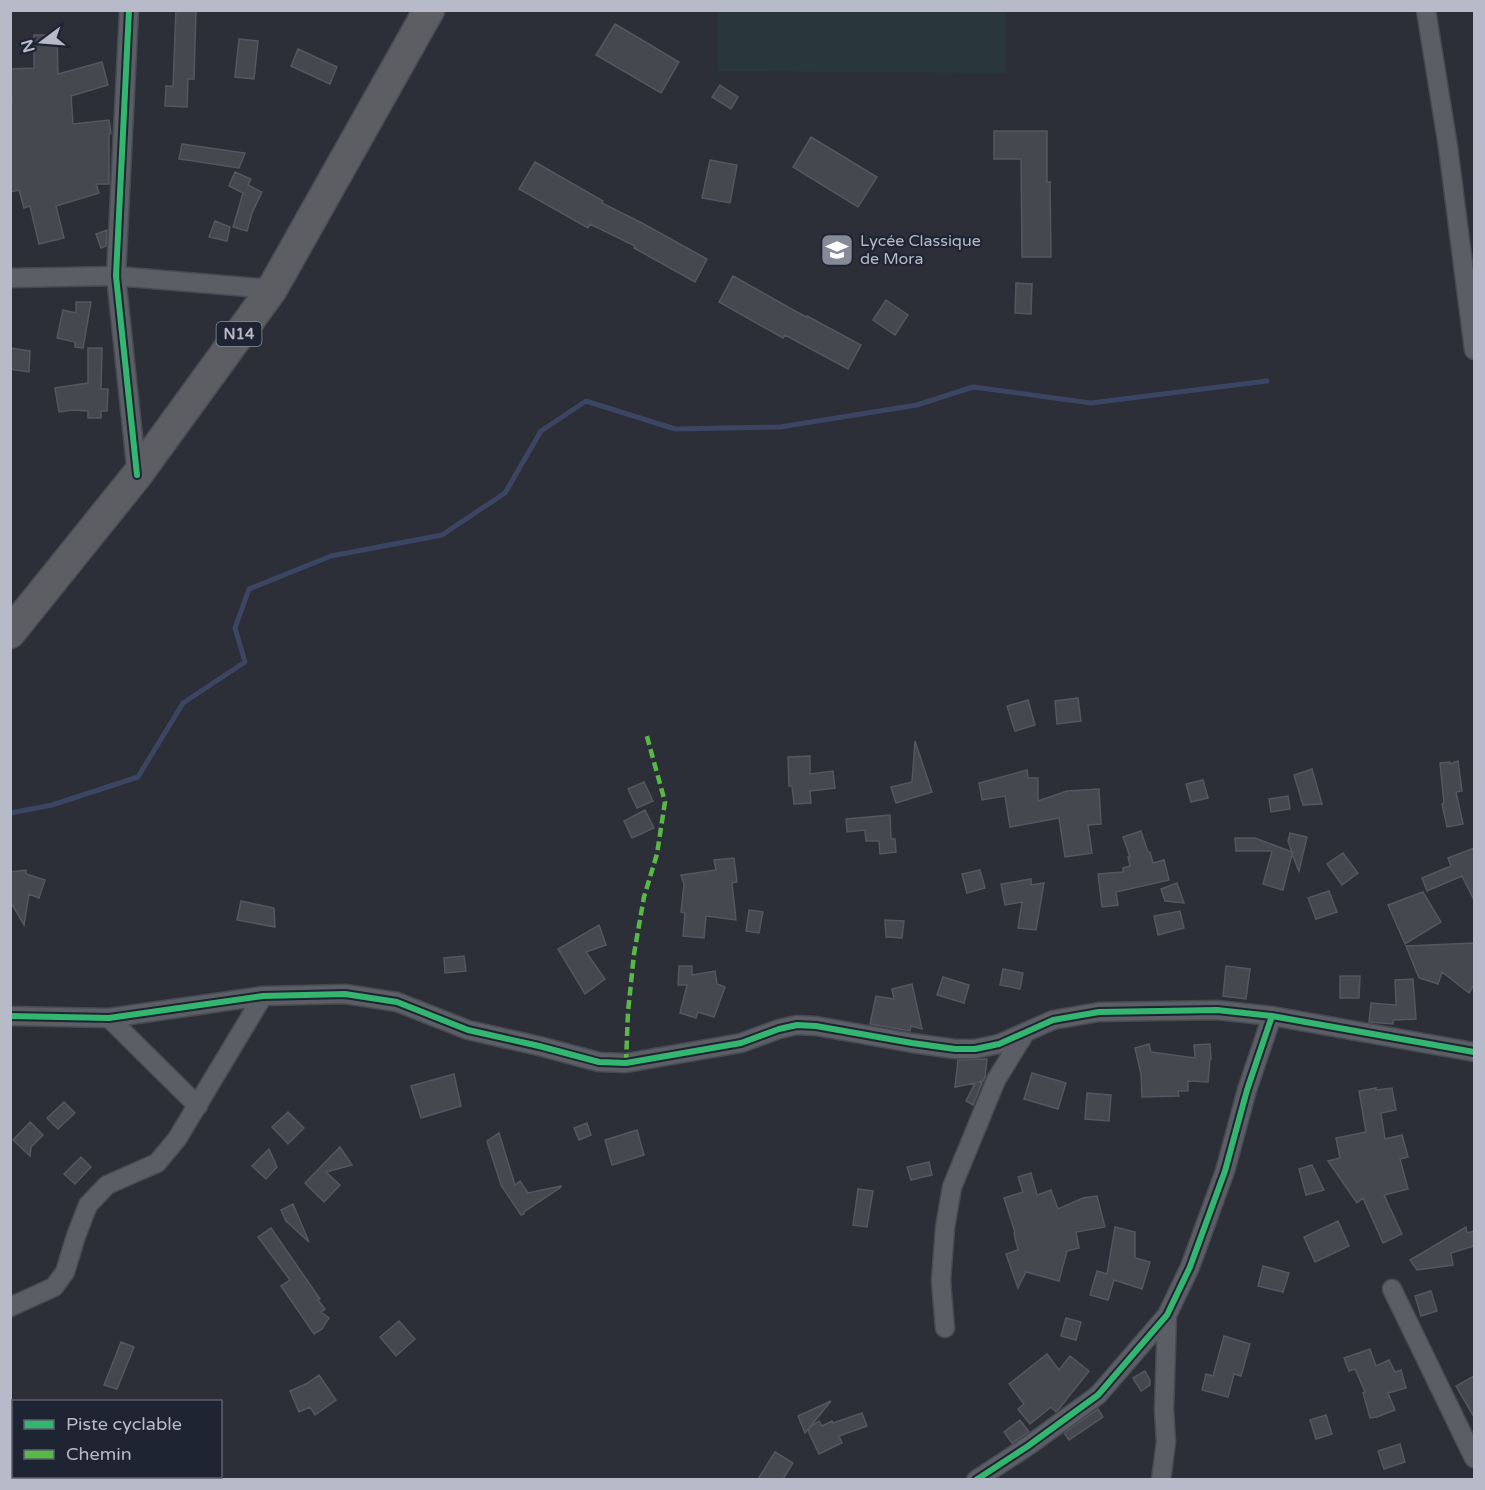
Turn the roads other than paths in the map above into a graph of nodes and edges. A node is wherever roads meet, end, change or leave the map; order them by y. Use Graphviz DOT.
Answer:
graph roads {
  1 [pos="129,10"];
  2 [pos="429,10"];
  3 [pos="1426,10"];
  4 [pos="116,276"];
  5 [pos="10,278"];
  6 [pos="272,289"];
  7 [pos="1474,350"];
  8 [pos="137,475"];
  9 [pos="10,633"];
  10 [pos="264,996"];
  11 [pos="10,1016"];
  12 [pos="1272,1016"];
  13 [pos="109,1018"];
  14 [pos="1025,1033"];
  15 [pos="1474,1052"];
  16 [pos="198,1106"];
  17 [pos="1392,1289"];
  18 [pos="11,1302"];
  19 [pos="1167,1315"];
  20 [pos="945,1328"];
  21 [pos="1474,1458"];
  22 [pos="976,1479"];
  23 [pos="1161,1479"];
  1 -- 4 [label="street"];
  2 -- 6 [label="highway, N14"];
  3 -- 7 [label="street"];
  4 -- 5 [label="street"];
  4 -- 6 [label="street"];
  4 -- 8 [label="street"];
  6 -- 8 [label="highway, N14"];
  8 -- 9 [label="highway, N14"];
  10 -- 13 [label="street"];
  10 -- 14 [label="street"];
  10 -- 16 [label="street"];
  11 -- 13 [label="street"];
  12 -- 14 [label="street"];
  12 -- 15 [label="street"];
  12 -- 19 [label="street"];
  13 -- 16 [label="street"];
  14 -- 20 [label="street"];
  16 -- 18 [label="street"];
  17 -- 21 [label="street"];
  19 -- 22 [label="street"];
  19 -- 23 [label="street"];
}
